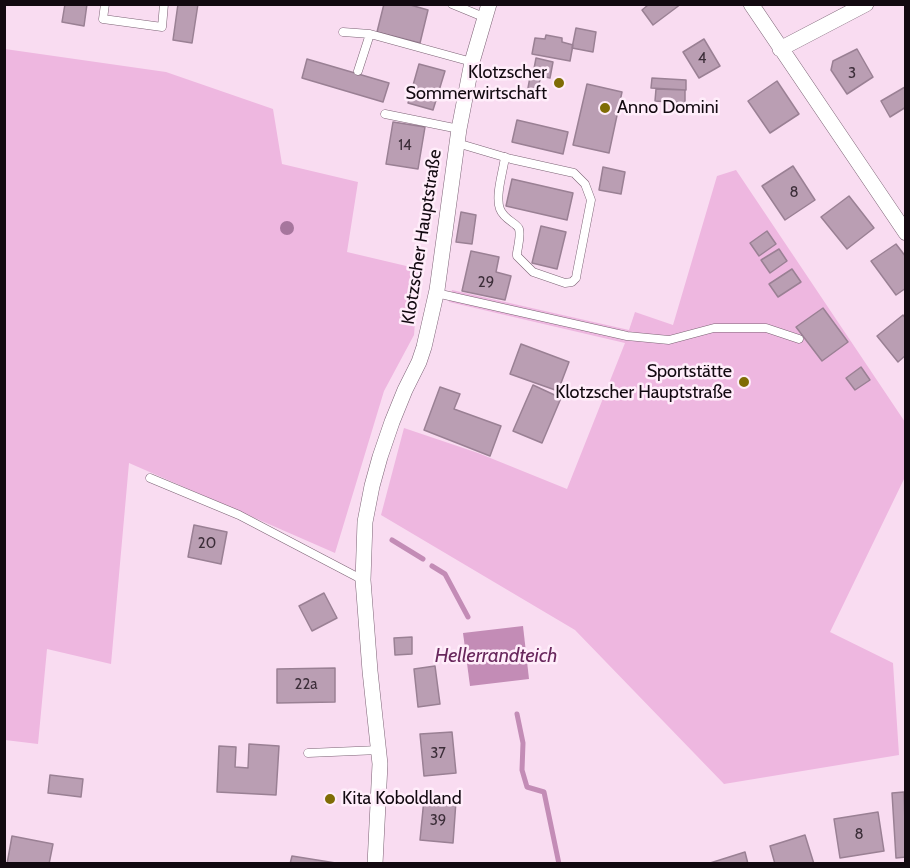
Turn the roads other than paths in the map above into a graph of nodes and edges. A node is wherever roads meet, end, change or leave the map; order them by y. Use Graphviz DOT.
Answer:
graph roads {
  1 [pos="105,4"];
  2 [pos="164,4"];
  3 [pos="452,4"];
  4 [pos="751,4"];
  5 [pos="866,4"];
  6 [pos="487,11"];
  7 [pos="343,32"];
  8 [pos="370,34"];
  9 [pos="780,49"];
  10 [pos="472,63"];
  11 [pos="358,71"];
  12 [pos="385,114"];
  13 [pos="458,136"];
  14 [pos="505,157"];
  15 [pos="906,233"];
  16 [pos="436,293"];
  17 [pos="799,339"];
  18 [pos="150,478"];
  19 [pos="363,580"];
  20 [pos="379,750"];
  21 [pos="308,753"];
  22 [pos="375,864"];
  1 -- 2 [label="lane"];
  3 -- 6 [label="lane"];
  4 -- 9 [label="street"];
  5 -- 9 [label="street"];
  6 -- 10 [label="street, Klotzscher Hauptstraße"];
  7 -- 8 [label="lane"];
  8 -- 10 [label="lane"];
  8 -- 11 [label="lane"];
  9 -- 15 [label="street"];
  10 -- 13 [label="street, Klotzscher Hauptstraße"];
  12 -- 13 [label="lane"];
  13 -- 14 [label="lane"];
  13 -- 16 [label="street, Klotzscher Hauptstraße"];
  14 -- 14 [label="lane"];
  16 -- 17 [label="lane"];
  16 -- 19 [label="street, Klotzscher Hauptstraße"];
  18 -- 19 [label="lane"];
  19 -- 20 [label="street, Klotzscher Hauptstraße"];
  20 -- 21 [label="lane"];
  20 -- 22 [label="street, Klotzscher Hauptstraße"];
}
